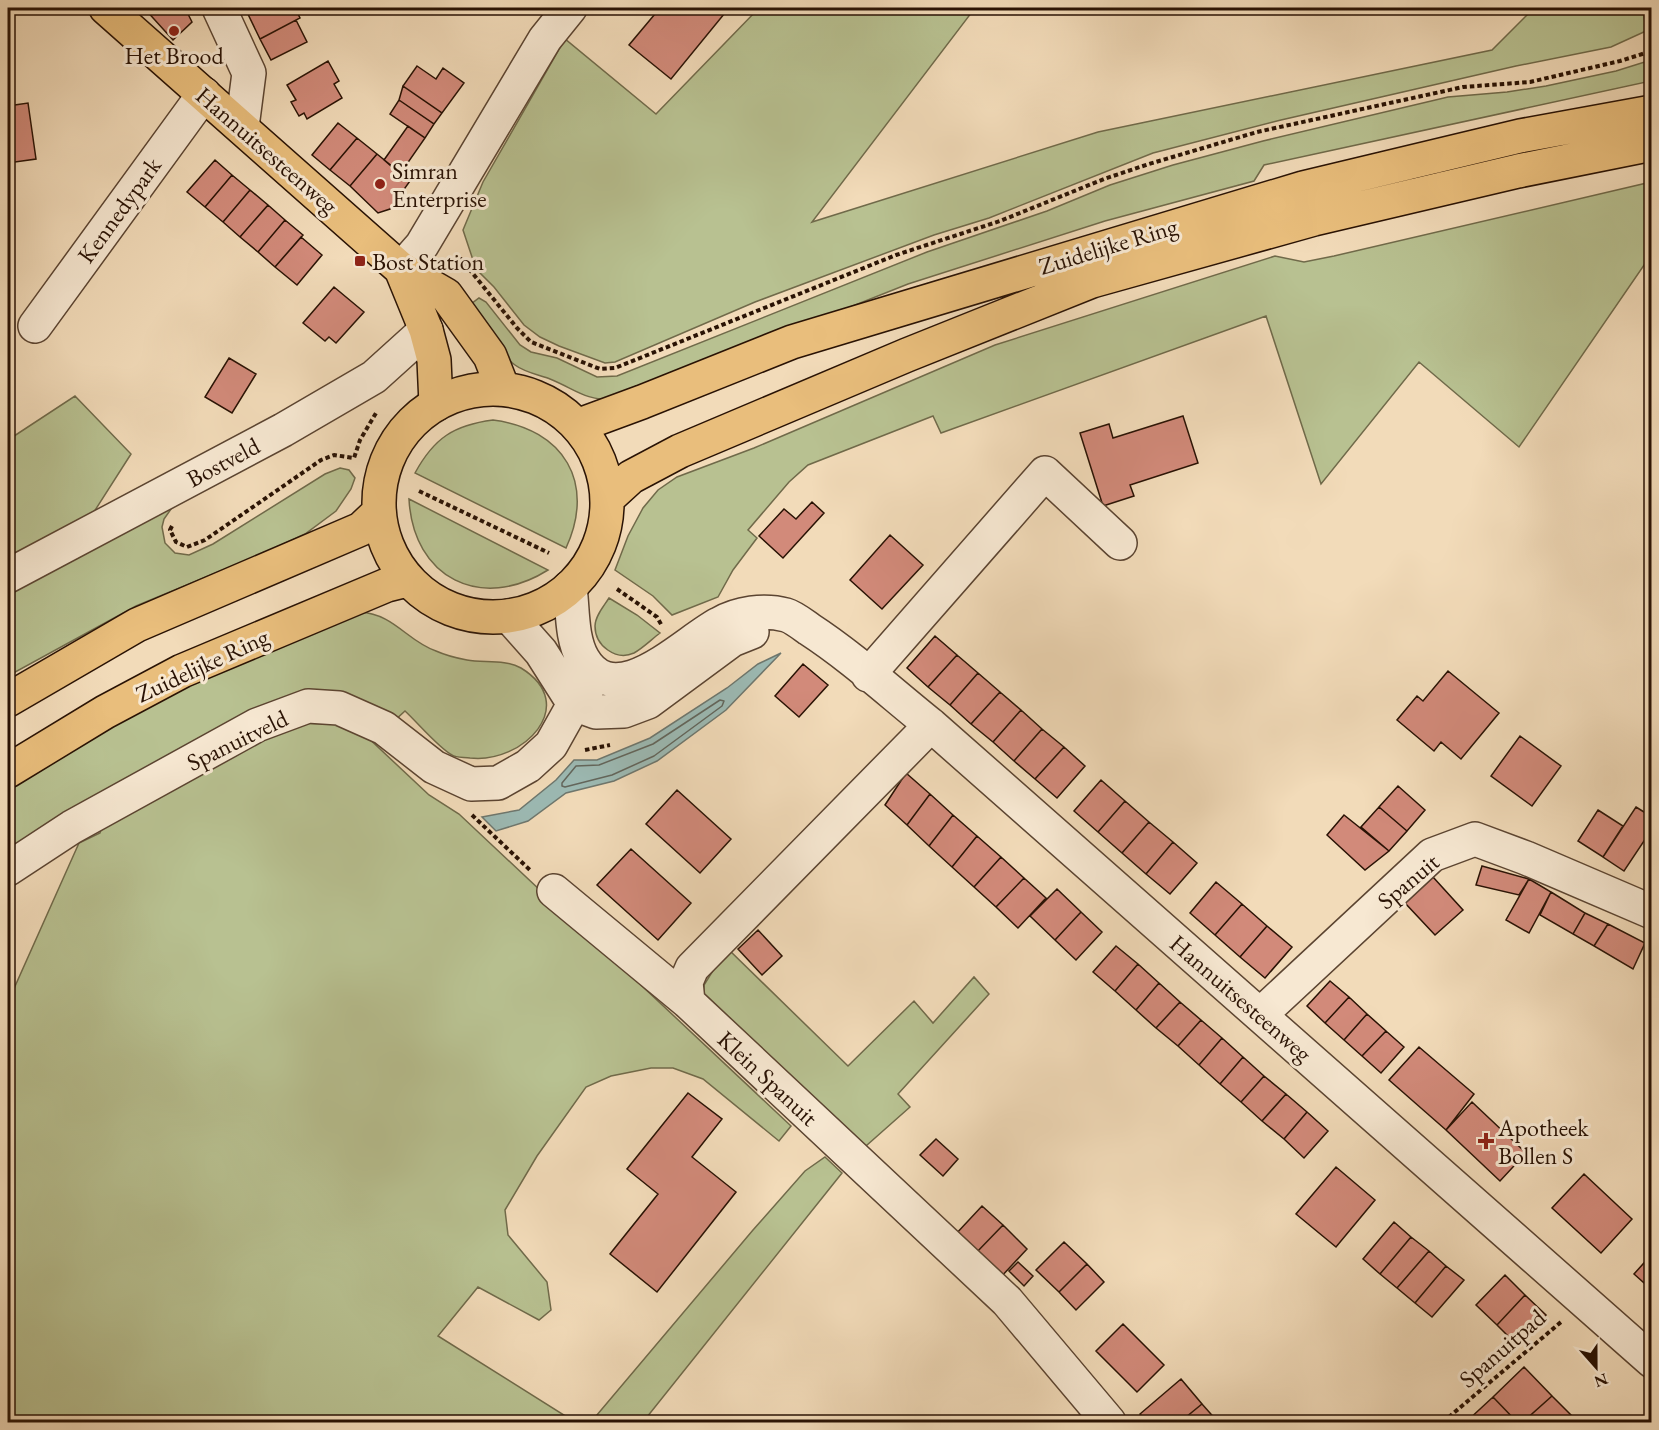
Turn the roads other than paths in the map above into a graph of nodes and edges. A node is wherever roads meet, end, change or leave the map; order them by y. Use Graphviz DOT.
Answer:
graph roads {
  1 [pos="106,8"];
  2 [pos="219,8"];
  3 [pos="570,8"];
  4 [pos="204,93"];
  5 [pos="1652,112"];
  6 [pos="242,127"];
  7 [pos="1652,144"];
  8 [pos="411,257"];
  9 [pos="35,326"];
  10 [pos="426,330"];
  11 [pos="503,389"];
  12 [pos="436,404"];
  13 [pos="577,426"];
  14 [pos="607,499"];
  15 [pos="379,512"];
  16 [pos="1120,543"];
  17 [pos="8,576"];
  18 [pos="407,580"];
  19 [pos="570,587"];
  20 [pos="509,616"];
  21 [pos="826,640"];
  22 [pos="597,675"];
  23 [pos="868,675"];
  24 [pos="8,700"];
  25 [pos="574,704"];
  26 [pos="931,725"];
  27 [pos="8,771"];
  28 [pos="8,869"];
  29 [pos="554,891"];
  30 [pos="1652,912"];
  31 [pos="688,1002"];
  32 [pos="1260,1015"];
  33 [pos="1652,1361"];
  34 [pos="1109,1422"];
  1 -- 4 [label="main road, Hannuitsesteenweg"];
  2 -- 6 [label="street"];
  3 -- 8 [label="street"];
  4 -- 6 [label="main road, Hannuitsesteenweg"];
  4 -- 9 [label="street, Kennedypark"];
  5 -- 13 [label="main road, Zuidelijke Ring"];
  6 -- 8 [label="main road, Hannuitsesteenweg"];
  7 -- 14 [label="main road, Zuidelijke Ring"];
  8 -- 10 [label="main road, Hannuitsesteenweg"];
  8 -- 11 [label="main road, Hannuitsesteenweg"];
  10 -- 12 [label="main road, Hannuitsesteenweg"];
  10 -- 17 [label="street, Bostveld"];
  11 -- 12 [label="main road"];
  11 -- 13 [label="main road"];
  12 -- 15 [label="main road"];
  13 -- 14 [label="main road"];
  14 -- 19 [label="main road"];
  15 -- 18 [label="main road"];
  15 -- 24 [label="main road"];
  16 -- 23 [label="street"];
  18 -- 20 [label="main road"];
  18 -- 27 [label="main road, Zuidelijke Ring"];
  19 -- 20 [label="main road"];
  19 -- 22 [label="street"];
  20 -- 25 [label="street"];
  21 -- 22 [label="street, Hannuitsesteenweg"];
  21 -- 23 [label="street, Hannuitsesteenweg"];
  21 -- 25 [label="street, Hannuitsesteenweg"];
  22 -- 25 [label="street, Spanuitveld"];
  23 -- 26 [label="street, Hannuitsesteenweg"];
  25 -- 28 [label="street, Spanuitveld"];
  26 -- 31 [label="street"];
  26 -- 32 [label="street, Hannuitsesteenweg"];
  29 -- 31 [label="street"];
  30 -- 32 [label="street, Spanuit"];
  31 -- 34 [label="street, Klein Spanuit"];
  32 -- 33 [label="street, Hannuitsesteenweg"];
}
